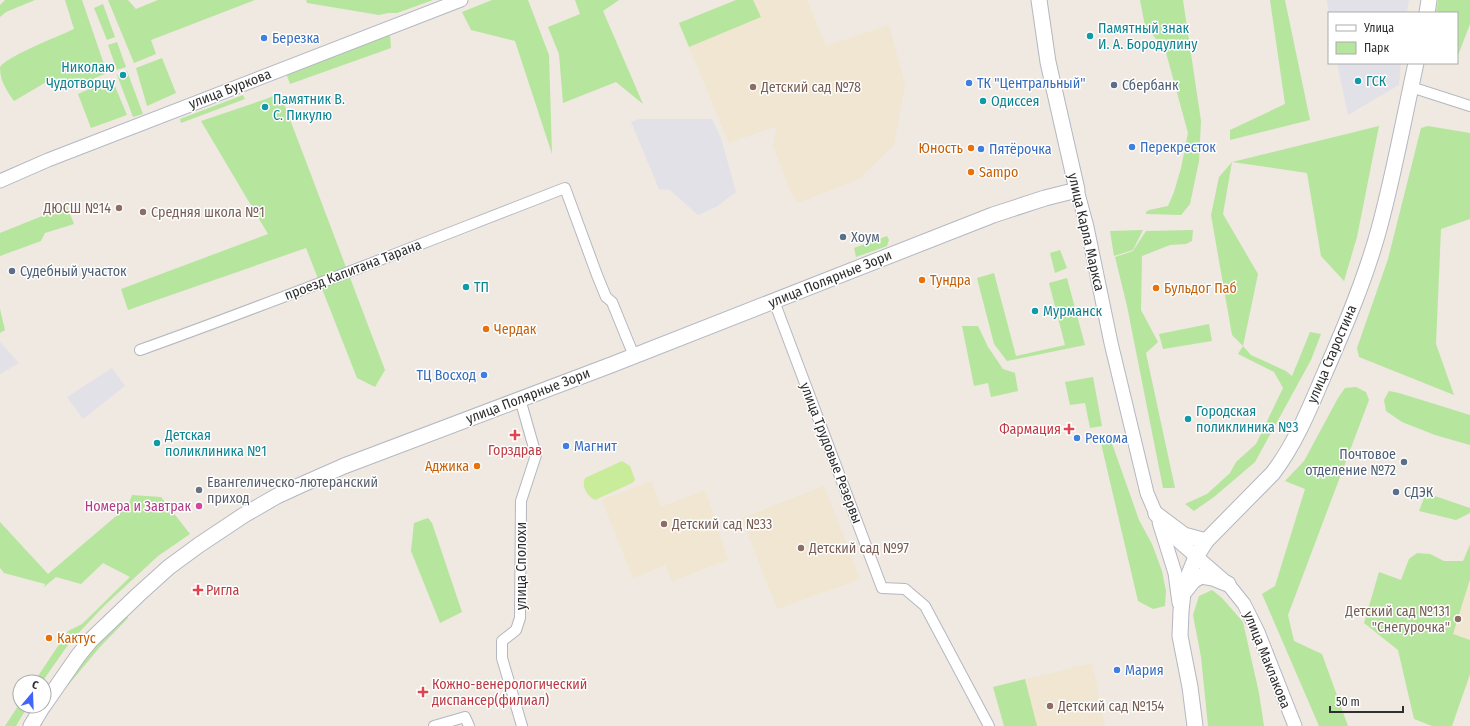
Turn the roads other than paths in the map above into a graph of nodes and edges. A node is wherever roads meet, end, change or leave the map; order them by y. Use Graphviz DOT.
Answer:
graph roads {
  1 [pos="461,0"];
  2 [pos="1033,0"];
  3 [pos="1429,0"];
  4 [pos="1040,7"];
  5 [pos="1426,12"];
  6 [pos="1416,64"];
  7 [pos="1411,87"];
  8 [pos="1470,106"];
  9 [pos="0,181"];
  10 [pos="1078,190"];
  11 [pos="774,301"];
  12 [pos="140,350"];
  13 [pos="634,356"];
  14 [pos="520,399"];
  15 [pos="1156,514"];
  16 [pos="1206,541"];
  17 [pos="1196,557"];
  18 [pos="1225,581"];
  19 [pos="1183,593"];
  20 [pos="1181,611"];
  21 [pos="52,695"];
  22 [pos="39,714"];
  23 [pos="31,726"];
  24 [pos="434,726"];
  25 [pos="469,726"];
  26 [pos="522,726"];
  27 [pos="989,726"];
  28 [pos="1195,726"];
  29 [pos="1295,726"];
  1 -- 9 [label="street, улица Буркова"];
  2 -- 4 [label="street, улица Карла Маркса"];
  3 -- 5 [label="main road"];
  4 -- 10 [label="main road, улица Карла Маркса"];
  6 -- 7 [label="main road, улица Старостина"];
  7 -- 8 [label="street"];
  7 -- 16 [label="main road, улица Старостина"];
  10 -- 11 [label="main road, улица Полярные Зори"];
  10 -- 15 [label="street, улица Карла Маркса"];
  11 -- 13 [label="main road, улица Полярные Зори"];
  11 -- 27 [label="street, улица Трудовые Резервы"];
  12 -- 13 [label="street, проезд Капитана Тарана"];
  13 -- 14 [label="main road, улица Полярные Зори"];
  14 -- 21 [label="main road, улица Полярные Зори"];
  14 -- 26 [label="street, улица Сполохи"];
  15 -- 16 [label="main road"];
  15 -- 17 [label="street, улица Карла Маркса"];
  15 -- 20 [label="street"];
  16 -- 17 [label="main road, улица Старостина"];
  17 -- 18 [label="street, улица Карла Маркса"];
  17 -- 19 [label="main road, улица Старостина"];
  18 -- 19 [label="main road"];
  18 -- 29 [label="street, улица Маклакова"];
  19 -- 20 [label="main road, улица Старостина"];
  20 -- 28 [label="main road"];
  22 -- 23 [label="main road, улица Полярные Зори"];
  24 -- 25 [label="street"];
}
